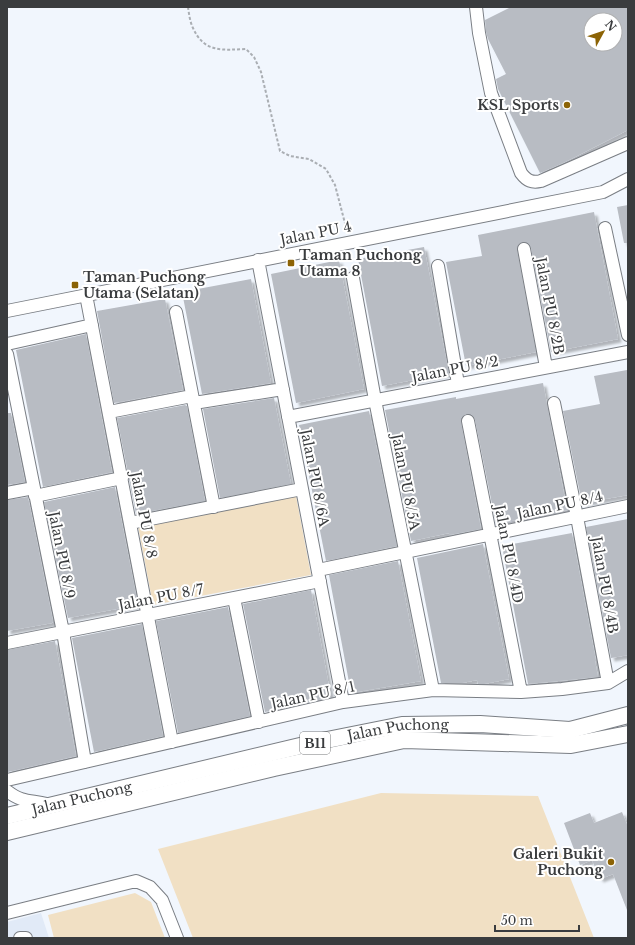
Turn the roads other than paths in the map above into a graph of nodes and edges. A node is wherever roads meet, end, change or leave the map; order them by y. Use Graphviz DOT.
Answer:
graph roads {
  1 [pos="476,7"];
  2 [pos="628,143"];
  3 [pos="628,179"];
  4 [pos="605,228"];
  5 [pos="524,249"];
  6 [pos="258,260"];
  7 [pos="438,266"];
  8 [pos="353,278"];
  9 [pos="86,295"];
  10 [pos="7,311"];
  11 [pos="176,312"];
  12 [pos="92,325"];
  13 [pos="628,335"];
  14 [pos="7,344"];
  15 [pos="628,352"];
  16 [pos="7,354"];
  17 [pos="546,367"];
  18 [pos="458,384"];
  19 [pos="283,389"];
  20 [pos="193,400"];
  21 [pos="375,400"];
  22 [pos="554,403"];
  23 [pos="109,412"];
  24 [pos="288,417"];
  25 [pos="468,421"];
  26 [pos="122,478"];
  27 [pos="302,489"];
  28 [pos="35,492"];
  29 [pos="7,494"];
  30 [pos="628,506"];
  31 [pos="214,507"];
  32 [pos="578,517"];
  33 [pos="130,523"];
  34 [pos="490,535"];
  35 [pos="405,552"];
  36 [pos="319,576"];
  37 [pos="234,598"];
  38 [pos="148,615"];
  39 [pos="62,632"];
  40 [pos="7,643"];
  41 [pos="628,671"];
  42 [pos="608,683"];
  43 [pos="433,690"];
  44 [pos="521,692"];
  45 [pos="343,702"];
  46 [pos="628,715"];
  47 [pos="258,722"];
  48 [pos="628,734"];
  49 [pos="172,742"];
  50 [pos="85,762"];
  51 [pos="7,780"];
  52 [pos="7,791"];
  53 [pos="53,805"];
  54 [pos="7,816"];
  55 [pos="7,832"];
  56 [pos="7,913"];
  57 [pos="20,938"];
  58 [pos="26,938"];
  59 [pos="177,938"];
  1 -- 2 [label="street"];
  3 -- 6 [label="street, Jalan PU 4"];
  4 -- 13 [label="street"];
  5 -- 17 [label="street, Jalan PU 8/2B"];
  6 -- 9 [label="street, Jalan PU 4"];
  6 -- 19 [label="street, Jalan PU 8/6A"];
  7 -- 18 [label="street"];
  8 -- 21 [label="street, Jalan PU 8/5A"];
  9 -- 10 [label="street, Jalan PU 4"];
  9 -- 12 [label="street, Jalan PU 8/8"];
  11 -- 20 [label="street"];
  12 -- 14 [label="street"];
  12 -- 23 [label="street, Jalan PU 8/8"];
  15 -- 17 [label="street, Jalan PU 8/2"];
  16 -- 28 [label="street, Jalan PU 8/9"];
  17 -- 18 [label="street, Jalan PU 8/2"];
  18 -- 21 [label="street, Jalan PU 8/2"];
  19 -- 20 [label="street"];
  19 -- 24 [label="street, Jalan PU 8/6A"];
  20 -- 23 [label="street"];
  20 -- 31 [label="street"];
  21 -- 24 [label="street, Jalan PU 8/2"];
  21 -- 35 [label="street, Jalan PU 8/5A"];
  22 -- 32 [label="street, Jalan PU 8/4B"];
  23 -- 26 [label="street, Jalan PU 8/8"];
  24 -- 27 [label="street, Jalan PU 8/6A"];
  25 -- 34 [label="street, Jalan PU 8/4D"];
  26 -- 28 [label="street"];
  26 -- 33 [label="street, Jalan PU 8/8"];
  27 -- 31 [label="street"];
  27 -- 36 [label="street, Jalan PU 8/6A"];
  28 -- 29 [label="street"];
  28 -- 39 [label="street, Jalan PU 8/9"];
  30 -- 32 [label="street, Jalan PU 8/4"];
  31 -- 33 [label="street"];
  32 -- 34 [label="street, Jalan PU 8/4"];
  32 -- 42 [label="street, Jalan PU 8/4B"];
  33 -- 38 [label="street, Jalan PU 8/8"];
  34 -- 35 [label="street, Jalan PU 8/4"];
  34 -- 44 [label="street, Jalan PU 8/4D"];
  35 -- 36 [label="street, Jalan PU 8/4"];
  35 -- 43 [label="street, Jalan PU 8/5A"];
  36 -- 37 [label="street, Jalan PU 8/7"];
  36 -- 45 [label="street, Jalan PU 8/6A"];
  37 -- 38 [label="street, Jalan PU 8/7"];
  37 -- 47 [label="street"];
  38 -- 39 [label="street, Jalan PU 8/7"];
  38 -- 49 [label="street, Jalan PU 8/8"];
  39 -- 40 [label="street, Jalan PU 8/7"];
  39 -- 50 [label="street, Jalan PU 8/9"];
  41 -- 42 [label="street, Jalan PU 8/1"];
  42 -- 44 [label="street, Jalan PU 8/1"];
  43 -- 44 [label="street, Jalan PU 8/1"];
  43 -- 45 [label="street, Jalan PU 8/1"];
  45 -- 47 [label="street, Jalan PU 8/1"];
  46 -- 53 [label="main road, Jalan Puchong / B11"];
  47 -- 49 [label="street, Jalan PU 8/1"];
  48 -- 55 [label="main road, Jalan Puchong / B11"];
  49 -- 50 [label="street, Jalan PU 8/1"];
  50 -- 51 [label="street, Jalan PU 8/1"];
  52 -- 53 [label="street"];
  53 -- 54 [label="main road, Jalan Puchong / B11"];
  56 -- 59 [label="street"];
  57 -- 58 [label="street"];
}
